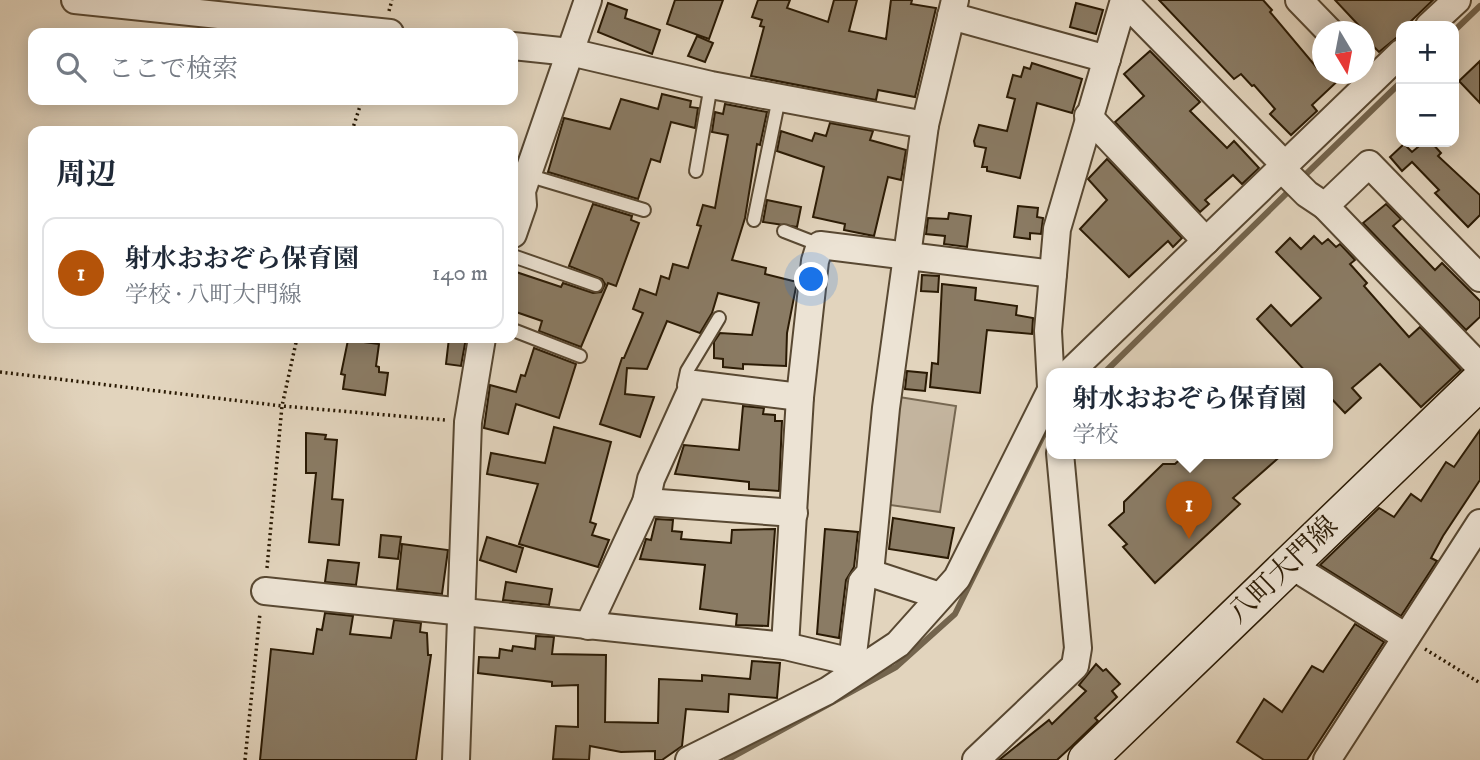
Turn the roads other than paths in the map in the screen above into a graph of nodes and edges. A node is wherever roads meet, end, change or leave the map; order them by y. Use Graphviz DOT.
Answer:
graph roads {
  1 [pos="75,0"];
  2 [pos="588,0"];
  3 [pos="1124,0"];
  4 [pos="1299,0"];
  5 [pos="1457,0"];
  6 [pos="953,8"];
  7 [pos="1319,21"];
  8 [pos="1434,21"];
  9 [pos="342,28"];
  10 [pos="518,47"];
  11 [pos="570,52"];
  12 [pos="1396,56"];
  13 [pos="1107,60"];
  14 [pos="1375,69"];
  15 [pos="1362,84"];
  16 [pos="711,85"];
  17 [pos="779,98"];
  18 [pos="1088,116"];
  19 [pos="925,125"];
  20 [pos="696,171"];
  21 [pos="1299,183"];
  22 [pos="521,190"];
  23 [pos="644,210"];
  24 [pos="754,220"];
  25 [pos="784,231"];
  26 [pos="1206,241"];
  27 [pos="820,245"];
  28 [pos="906,256"];
  29 [pos="518,258"];
  30 [pos="1053,274"];
  31 [pos="1480,278"];
  32 [pos="596,285"];
  33 [pos="719,318"];
  34 [pos="518,332"];
  35 [pos="481,343"];
  36 [pos="580,356"];
  37 [pos="1480,367"];
  38 [pos="1049,368"];
  39 [pos="1074,368"];
  40 [pos="1480,381"];
  41 [pos="691,391"];
  42 [pos="800,397"];
  43 [pos="1046,405"];
  44 [pos="1061,459"];
  45 [pos="646,502"];
  46 [pos="794,513"];
  47 [pos="1480,523"];
  48 [pos="1289,564"];
  49 [pos="870,573"];
  50 [pos="265,591"];
  51 [pos="940,596"];
  52 [pos="460,612"];
  53 [pos="588,626"];
  54 [pos="1406,637"];
  55 [pos="785,646"];
  56 [pos="859,664"];
  57 [pos="1098,755"];
  58 [pos="456,760"];
  59 [pos="689,760"];
  60 [pos="976,760"];
  61 [pos="1327,760"];
  1 -- 9 [label="street"];
  2 -- 11 [label="street"];
  3 -- 13 [label="street"];
  3 -- 21 [label="street"];
  4 -- 7 [label="street"];
  5 -- 8 [label="street"];
  6 -- 13 [label="street"];
  6 -- 19 [label="street"];
  10 -- 11 [label="street"];
  11 -- 16 [label="street"];
  11 -- 22 [label="street"];
  12 -- 14 [label="street"];
  13 -- 18 [label="street"];
  15 -- 21 [label="street"];
  16 -- 17 [label="street"];
  16 -- 20 [label="lane"];
  17 -- 19 [label="street"];
  17 -- 24 [label="lane"];
  18 -- 26 [label="street"];
  18 -- 30 [label="street"];
  19 -- 28 [label="street"];
  21 -- 26 [label="street"];
  21 -- 31 [label="street"];
  21 -- 37 [label="street"];
  22 -- 23 [label="lane"];
  25 -- 27 [label="lane"];
  26 -- 39 [label="street"];
  27 -- 28 [label="street"];
  27 -- 42 [label="street"];
  28 -- 30 [label="street"];
  28 -- 49 [label="street"];
  29 -- 32 [label="lane"];
  30 -- 38 [label="street"];
  33 -- 41 [label="lane"];
  34 -- 36 [label="lane"];
  35 -- 52 [label="street"];
  40 -- 48 [label="main road, 八町大門線"];
  41 -- 42 [label="street"];
  41 -- 45 [label="street"];
  42 -- 46 [label="street"];
  43 -- 51 [label="street"];
  44 -- 60 [label="street"];
  45 -- 46 [label="street"];
  45 -- 53 [label="street"];
  46 -- 55 [label="street"];
  47 -- 54 [label="street"];
  48 -- 54 [label="street"];
  48 -- 57 [label="main road, 八町大門線"];
  49 -- 51 [label="street"];
  49 -- 56 [label="street"];
  50 -- 52 [label="street"];
  51 -- 56 [label="street"];
  52 -- 53 [label="street"];
  52 -- 58 [label="street"];
  53 -- 55 [label="street"];
  54 -- 61 [label="street"];
  55 -- 56 [label="street"];
  56 -- 59 [label="street"];
}
